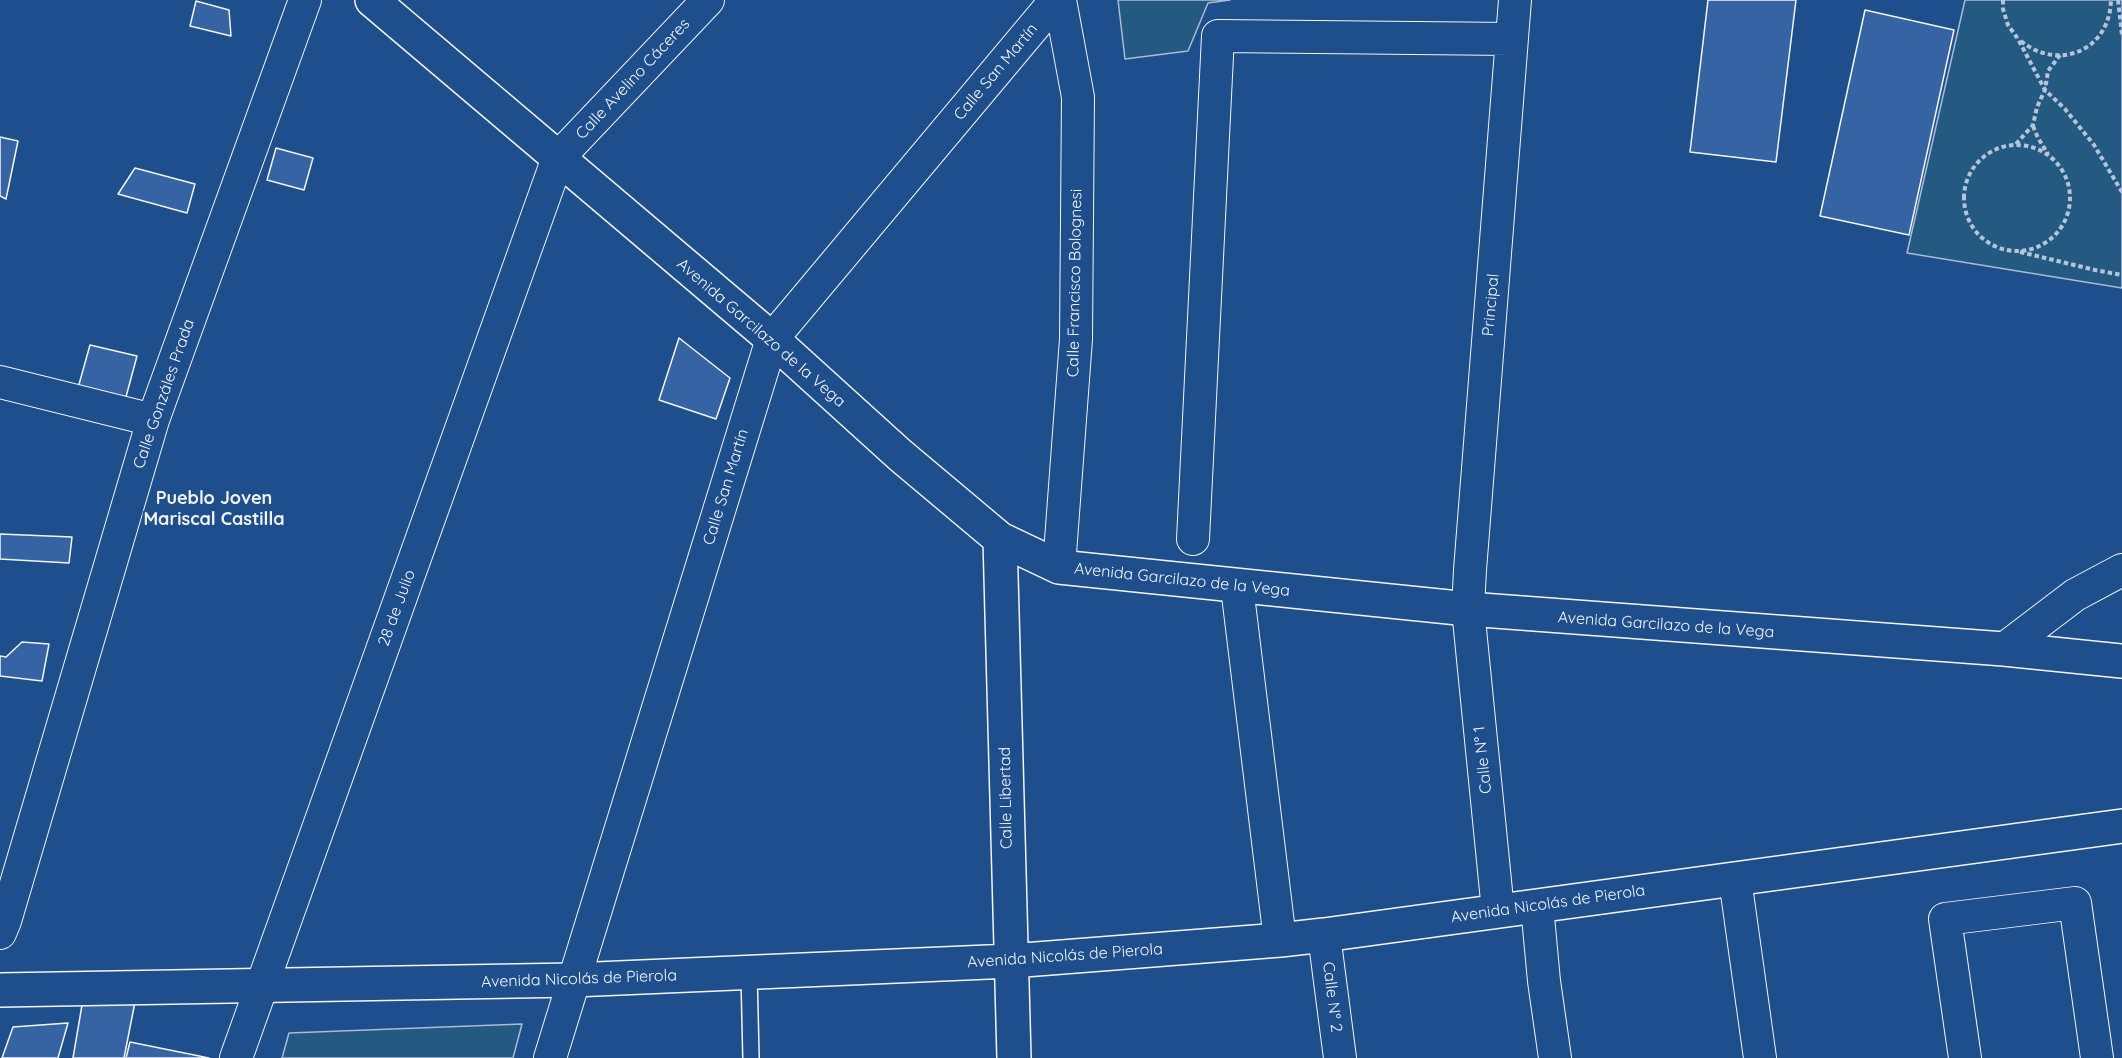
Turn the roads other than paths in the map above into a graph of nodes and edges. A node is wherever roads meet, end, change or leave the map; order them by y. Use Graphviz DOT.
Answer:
graph roads {
  1 [pos="305,0"];
  2 [pos="372,0"];
  3 [pos="708,0"];
  4 [pos="1058,0"];
  5 [pos="1515,0"];
  6 [pos="1512,39"];
  7 [pos="558,158"];
  8 [pos="772,339"];
  9 [pos="0,382"];
  10 [pos="153,420"];
  11 [pos="1000,538"];
  12 [pos="1193,539"];
  13 [pos="1059,567"];
  14 [pos="2122,570"];
  15 [pos="1237,587"];
  16 [pos="1468,609"];
  17 [pos="2004,649"];
  18 [pos="2122,661"];
  19 [pos="2122,826"];
  20 [pos="1735,879"];
  21 [pos="1537,906"];
  22 [pos="1498,911"];
  23 [pos="0,933"];
  24 [pos="1324,935"];
  25 [pos="1280,940"];
  26 [pos="1011,961"];
  27 [pos="749,973"];
  28 [pos="573,980"];
  29 [pos="261,986"];
  30 [pos="0,990"];
  31 [pos="236,1058"];
  32 [pos="550,1058"];
  33 [pos="751,1058"];
  34 [pos="1014,1058"];
  35 [pos="1340,1058"];
  36 [pos="1555,1058"];
  37 [pos="1760,1058"];
  38 [pos="1965,1058"];
  39 [pos="2097,1058"];
  1 -- 10 [label="street, Calle Gonzáles Prada"];
  2 -- 7 [label="street, Avenida Garcilazo de la Vega"];
  3 -- 7 [label="street, Calle Avelino Cáceres"];
  4 -- 8 [label="street, Calle San Martín"];
  4 -- 13 [label="street, Calle Francisco Bolognesi"];
  5 -- 6 [label="street, Principal"];
  6 -- 12 [label="street"];
  6 -- 16 [label="street, Principal"];
  7 -- 8 [label="street, Avenida Garcilazo de la Vega"];
  7 -- 29 [label="street, 28 de Julio"];
  8 -- 11 [label="street, Avenida Garcilazo de la Vega"];
  8 -- 28 [label="street, Calle San Martín"];
  9 -- 10 [label="street"];
  10 -- 23 [label="street, Calle Gonzáles Prada"];
  11 -- 13 [label="street, Avenida Garcilazo de la Vega"];
  11 -- 26 [label="street, Calle Libertad"];
  13 -- 15 [label="street, Avenida Garcilazo de la Vega"];
  14 -- 17 [label="street"];
  15 -- 16 [label="street, Avenida Garcilazo de la Vega"];
  15 -- 25 [label="street"];
  16 -- 17 [label="street, Avenida Garcilazo de la Vega"];
  16 -- 22 [label="street, Calle N° 1"];
  17 -- 18 [label="street, Avenida Garcilazo de la Vega"];
  19 -- 20 [label="street, Avenida Nicolás de Pierola"];
  20 -- 21 [label="street, Avenida Nicolás de Pierola"];
  20 -- 37 [label="street"];
  21 -- 22 [label="street, Avenida Nicolás de Pierola"];
  21 -- 36 [label="street"];
  22 -- 24 [label="street, Avenida Nicolás de Pierola"];
  24 -- 25 [label="street, Avenida Nicolás de Pierola"];
  24 -- 35 [label="street, Calle N° 2"];
  25 -- 26 [label="street, Avenida Nicolás de Pierola"];
  26 -- 27 [label="street, Avenida Nicolás de Pierola"];
  26 -- 34 [label="street, Calle Libertad"];
  27 -- 28 [label="street, Avenida Nicolás de Pierola"];
  27 -- 33 [label="lane"];
  28 -- 29 [label="street, Avenida Nicolás de Pierola"];
  28 -- 32 [label="street, Calle San Martín"];
  29 -- 30 [label="street, Avenida Nicolás de Pierola"];
  29 -- 31 [label="street, 28 de Julio"];
  38 -- 39 [label="street"];
}
